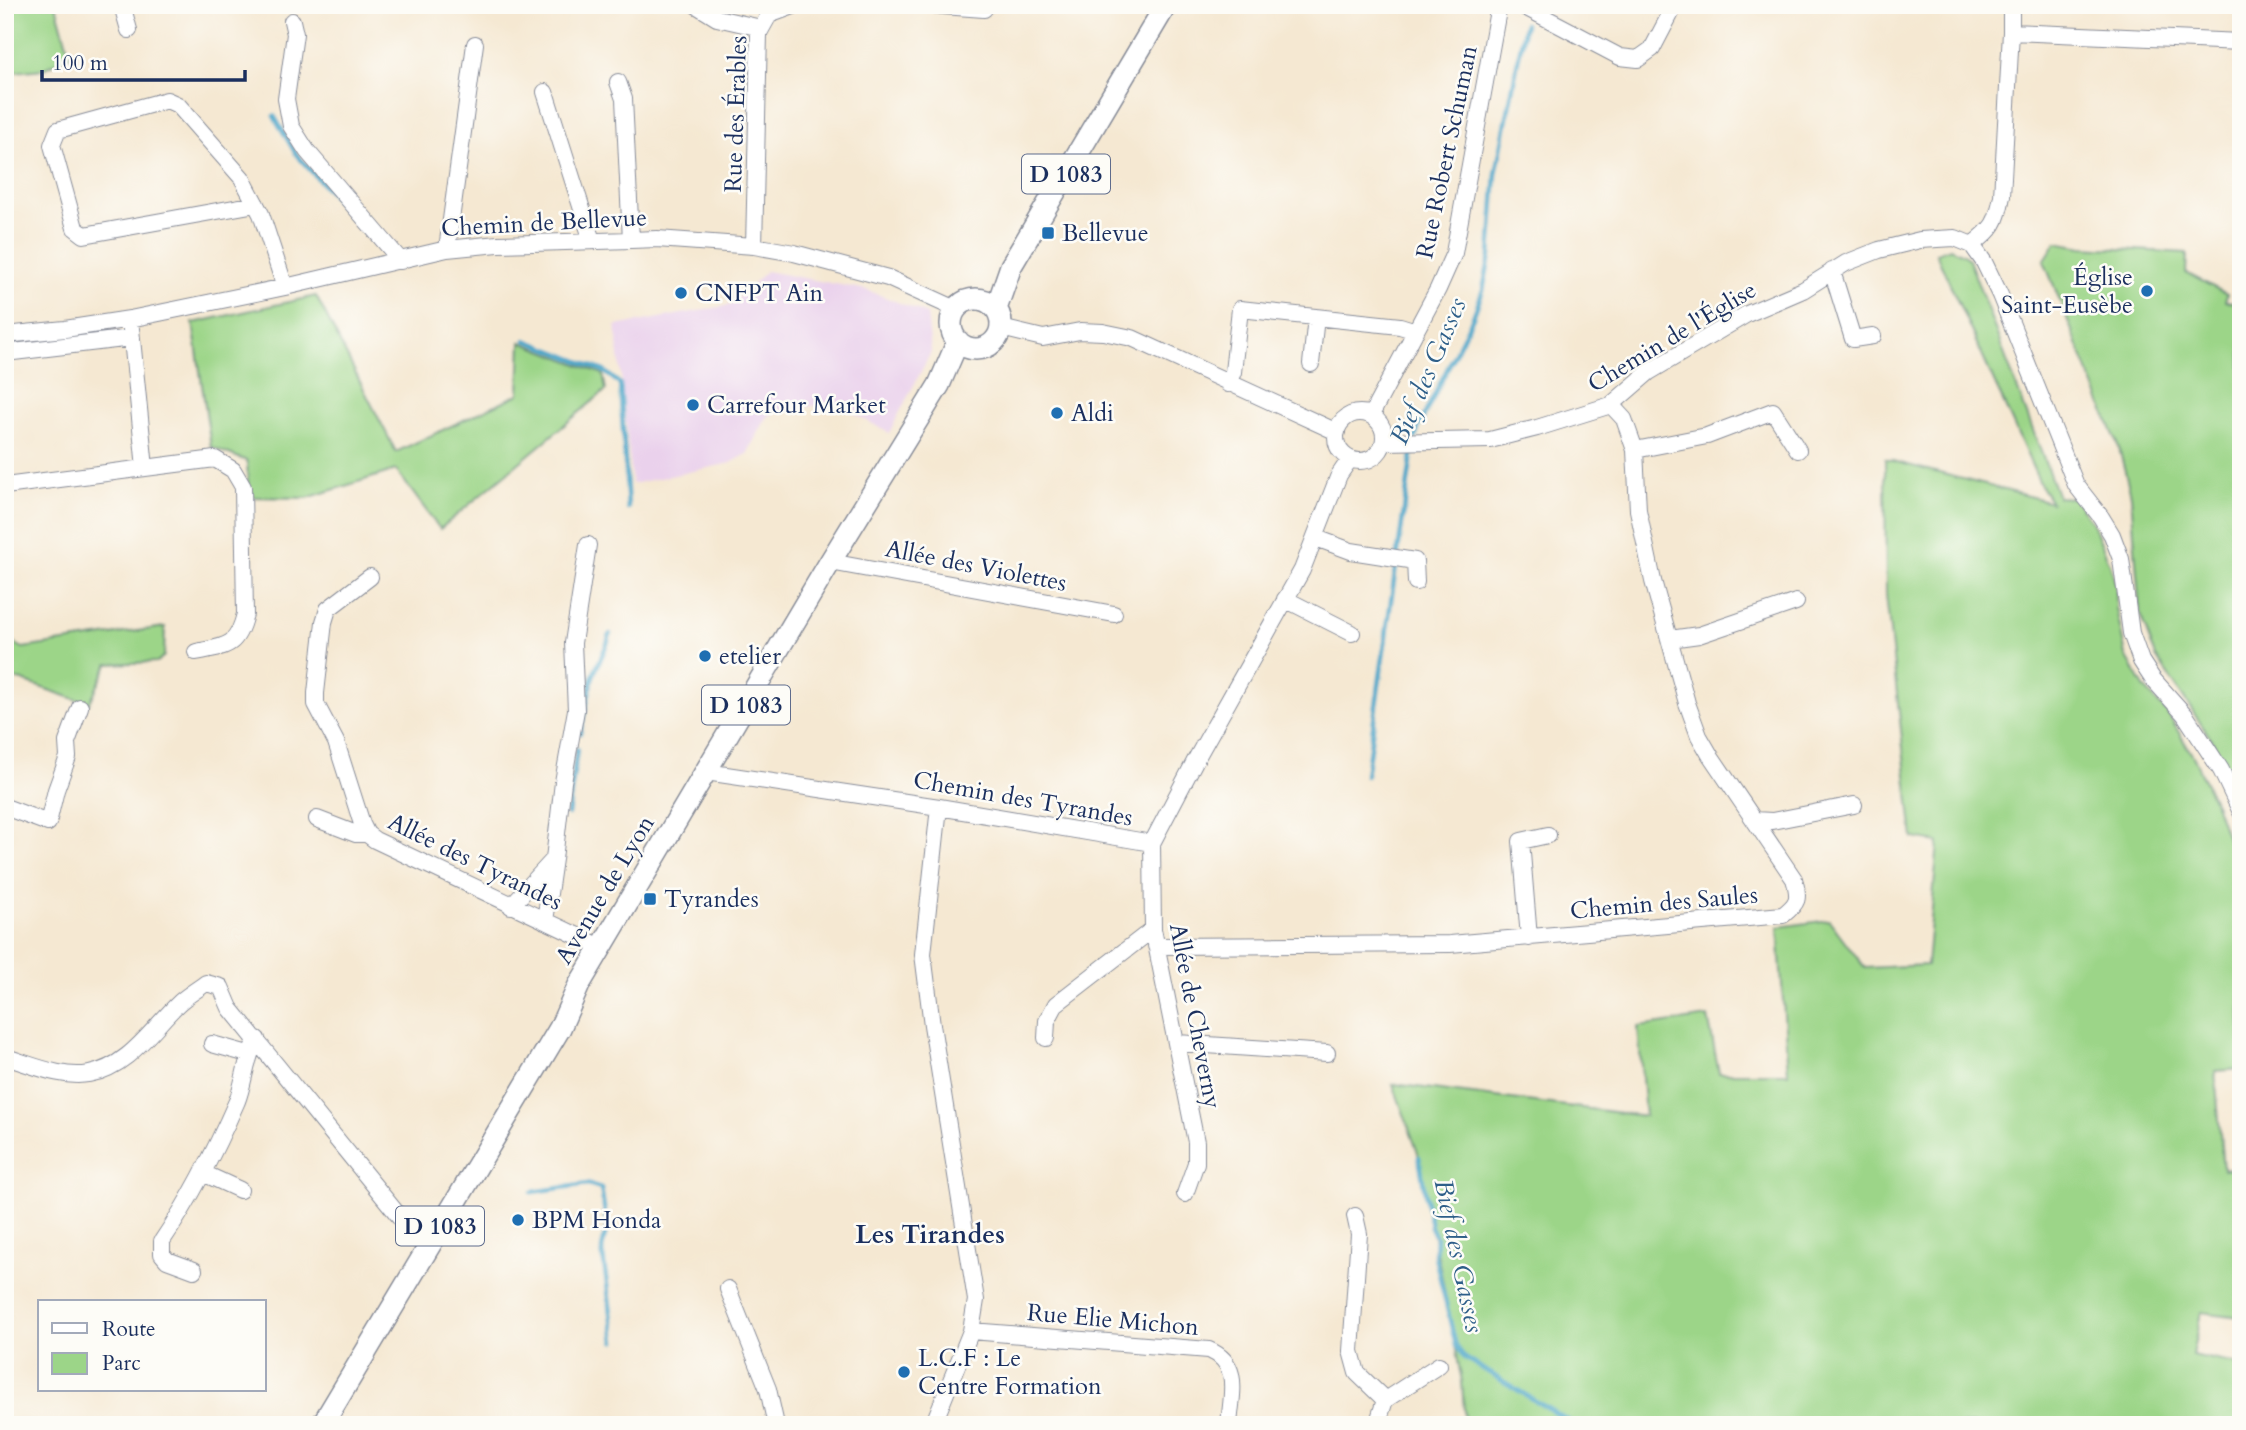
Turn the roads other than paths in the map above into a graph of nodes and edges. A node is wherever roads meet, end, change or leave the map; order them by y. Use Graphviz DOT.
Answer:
graph roads {
  1 [pos="122,5"];
  2 [pos="696,5"];
  3 [pos="796,5"];
  4 [pos="929,5"];
  5 [pos="1167,5"];
  6 [pos="1499,5"];
  7 [pos="1521,5"];
  8 [pos="1675,5"];
  9 [pos="2011,5"];
  10 [pos="949,6"];
  11 [pos="984,9"];
  12 [pos="292,20"];
  13 [pos="761,28"];
  14 [pos="129,30"];
  15 [pos="2011,32"];
  16 [pos="2241,42"];
  17 [pos="475,44"];
  18 [pos="618,82"];
  19 [pos="545,92"];
  20 [pos="256,204"];
  21 [pos="631,240"];
  22 [pos="592,241"];
  23 [pos="1972,245"];
  24 [pos="754,246"];
  25 [pos="447,249"];
  26 [pos="401,261"];
  27 [pos="1832,271"];
  28 [pos="285,287"];
  29 [pos="956,309"];
  30 [pos="994,313"];
  31 [pos="1316,317"];
  32 [pos="130,319"];
  33 [pos="1416,331"];
  34 [pos="5,335"];
  35 [pos="1873,336"];
  36 [pos="132,338"];
  37 [pos="967,345"];
  38 [pos="5,353"];
  39 [pos="1311,364"];
  40 [pos="1228,384"];
  41 [pos="1611,405"];
  42 [pos="1371,415"];
  43 [pos="1337,432"];
  44 [pos="1384,442"];
  45 [pos="1635,450"];
  46 [pos="1798,450"];
  47 [pos="1350,459"];
  48 [pos="145,468"];
  49 [pos="5,486"];
  50 [pos="1316,538"];
  51 [pos="588,545"];
  52 [pos="830,562"];
  53 [pos="370,577"];
  54 [pos="1416,582"];
  55 [pos="1285,599"];
  56 [pos="1796,602"];
  57 [pos="1114,614"];
  58 [pos="1352,633"];
  59 [pos="1670,639"];
  60 [pos="197,652"];
  61 [pos="80,707"];
  62 [pos="706,772"];
  63 [pos="1854,805"];
  64 [pos="5,807"];
  65 [pos="939,807"];
  66 [pos="2241,812"];
  67 [pos="317,819"];
  68 [pos="1754,820"];
  69 [pos="368,834"];
  70 [pos="1548,835"];
  71 [pos="1152,843"];
  72 [pos="554,859"];
  73 [pos="511,906"];
  74 [pos="545,921"];
  75 [pos="1153,929"];
  76 [pos="1529,937"];
  77 [pos="1156,946"];
  78 [pos="601,947"];
  79 [pos="1046,1038"];
  80 [pos="257,1039"];
  81 [pos="1177,1043"];
  82 [pos="212,1044"];
  83 [pos="1327,1053"];
  84 [pos="248,1054"];
  85 [pos="5,1057"];
  86 [pos="203,1173"];
  87 [pos="240,1190"];
  88 [pos="1185,1194"];
  89 [pos="1356,1216"];
  90 [pos="429,1244"];
  91 [pos="194,1270"];
  92 [pos="728,1289"];
  93 [pos="971,1331"];
  94 [pos="1439,1365"];
  95 [pos="1385,1400"];
  96 [pos="322,1425"];
  97 [pos="776,1425"];
  98 [pos="933,1425"];
  99 [pos="1229,1425"];
  100 [pos="1377,1425"];
  1 -- 14 [label="street"];
  2 -- 13 [label="street"];
  3 -- 13 [label="street, Rue des Érables"];
  4 -- 10 [label="street"];
  5 -- 30 [label="main road, D 1083"];
  6 -- 33 [label="street, Rue Robert Schuman"];
  7 -- 8 [label="street"];
  9 -- 15 [label="street"];
  10 -- 11 [label="street"];
  12 -- 26 [label="street"];
  13 -- 24 [label="street, Rue des Érables"];
  15 -- 16 [label="street"];
  15 -- 23 [label="street"];
  17 -- 25 [label="street"];
  18 -- 21 [label="street"];
  19 -- 22 [label="street"];
  20 -- 20 [label="street"];
  20 -- 28 [label="street"];
  21 -- 22 [label="street, Chemin de Bellevue"];
  21 -- 24 [label="street, Chemin de Bellevue"];
  22 -- 25 [label="street, Chemin de Bellevue"];
  23 -- 27 [label="street, Chemin de l'Église"];
  23 -- 66 [label="street"];
  24 -- 29 [label="street, Chemin de Bellevue"];
  25 -- 26 [label="street, Chemin de Bellevue"];
  26 -- 28 [label="street, Chemin de Bellevue"];
  27 -- 35 [label="street"];
  27 -- 41 [label="street, Chemin de l'Église"];
  28 -- 32 [label="street, Chemin de Bellevue"];
  29 -- 30 [label="main road"];
  29 -- 37 [label="main road"];
  30 -- 37 [label="main road"];
  30 -- 40 [label="street"];
  31 -- 33 [label="street"];
  31 -- 39 [label="street"];
  31 -- 40 [label="street"];
  32 -- 34 [label="street, Chemin de Bellevue"];
  32 -- 36 [label="street"];
  33 -- 42 [label="street, Rue Robert Schuman"];
  36 -- 38 [label="street"];
  36 -- 48 [label="street"];
  37 -- 52 [label="main road, Avenue de Lyon / D 1083"];
  40 -- 43 [label="street"];
  41 -- 44 [label="street, Chemin de l'Église"];
  41 -- 45 [label="street, Chemin des Saules"];
  42 -- 43 [label="street"];
  42 -- 44 [label="street"];
  43 -- 47 [label="street"];
  44 -- 47 [label="street"];
  45 -- 46 [label="street"];
  45 -- 59 [label="street, Chemin des Saules"];
  47 -- 50 [label="street, Chemin des Tyrandes"];
  48 -- 49 [label="street"];
  48 -- 60 [label="street"];
  50 -- 54 [label="street"];
  50 -- 55 [label="street, Chemin des Tyrandes"];
  51 -- 72 [label="street"];
  52 -- 57 [label="street, Allée des Violettes"];
  52 -- 62 [label="main road, Avenue de Lyon / D 1083"];
  53 -- 69 [label="street, Allée des Tyrandes"];
  55 -- 58 [label="street"];
  55 -- 71 [label="street, Chemin des Tyrandes"];
  56 -- 59 [label="street"];
  59 -- 68 [label="street, Chemin des Saules"];
  61 -- 64 [label="street"];
  62 -- 65 [label="street, Chemin des Tyrandes"];
  62 -- 78 [label="main road, Avenue de Lyon / D 1083"];
  63 -- 68 [label="street"];
  65 -- 71 [label="street, Chemin des Tyrandes"];
  65 -- 93 [label="street"];
  67 -- 69 [label="street, Allée des Tyrandes"];
  68 -- 76 [label="street, Chemin des Saules"];
  69 -- 73 [label="street, Allée des Tyrandes"];
  70 -- 76 [label="street"];
  71 -- 75 [label="street, Allée de Cheverny"];
  72 -- 73 [label="street"];
  72 -- 74 [label="street"];
  73 -- 74 [label="street, Allée des Tyrandes"];
  74 -- 78 [label="street, Allée des Tyrandes"];
  75 -- 77 [label="street, Allée de Cheverny"];
  75 -- 79 [label="street"];
  76 -- 77 [label="street, Chemin des Saules"];
  77 -- 81 [label="street, Allée de Cheverny"];
  78 -- 90 [label="main road, Avenue de Lyon / D 1083"];
  80 -- 84 [label="street"];
  80 -- 85 [label="street"];
  80 -- 90 [label="street"];
  81 -- 83 [label="street"];
  81 -- 88 [label="street, Allée de Cheverny"];
  82 -- 84 [label="street"];
  84 -- 86 [label="street"];
  86 -- 87 [label="street"];
  86 -- 91 [label="street"];
  89 -- 95 [label="street"];
  90 -- 96 [label="main road, Avenue de Lyon / D 1083"];
  92 -- 97 [label="street"];
  93 -- 98 [label="street"];
  93 -- 99 [label="street, Rue Elie Michon"];
  94 -- 95 [label="street"];
  95 -- 100 [label="street"];
}
